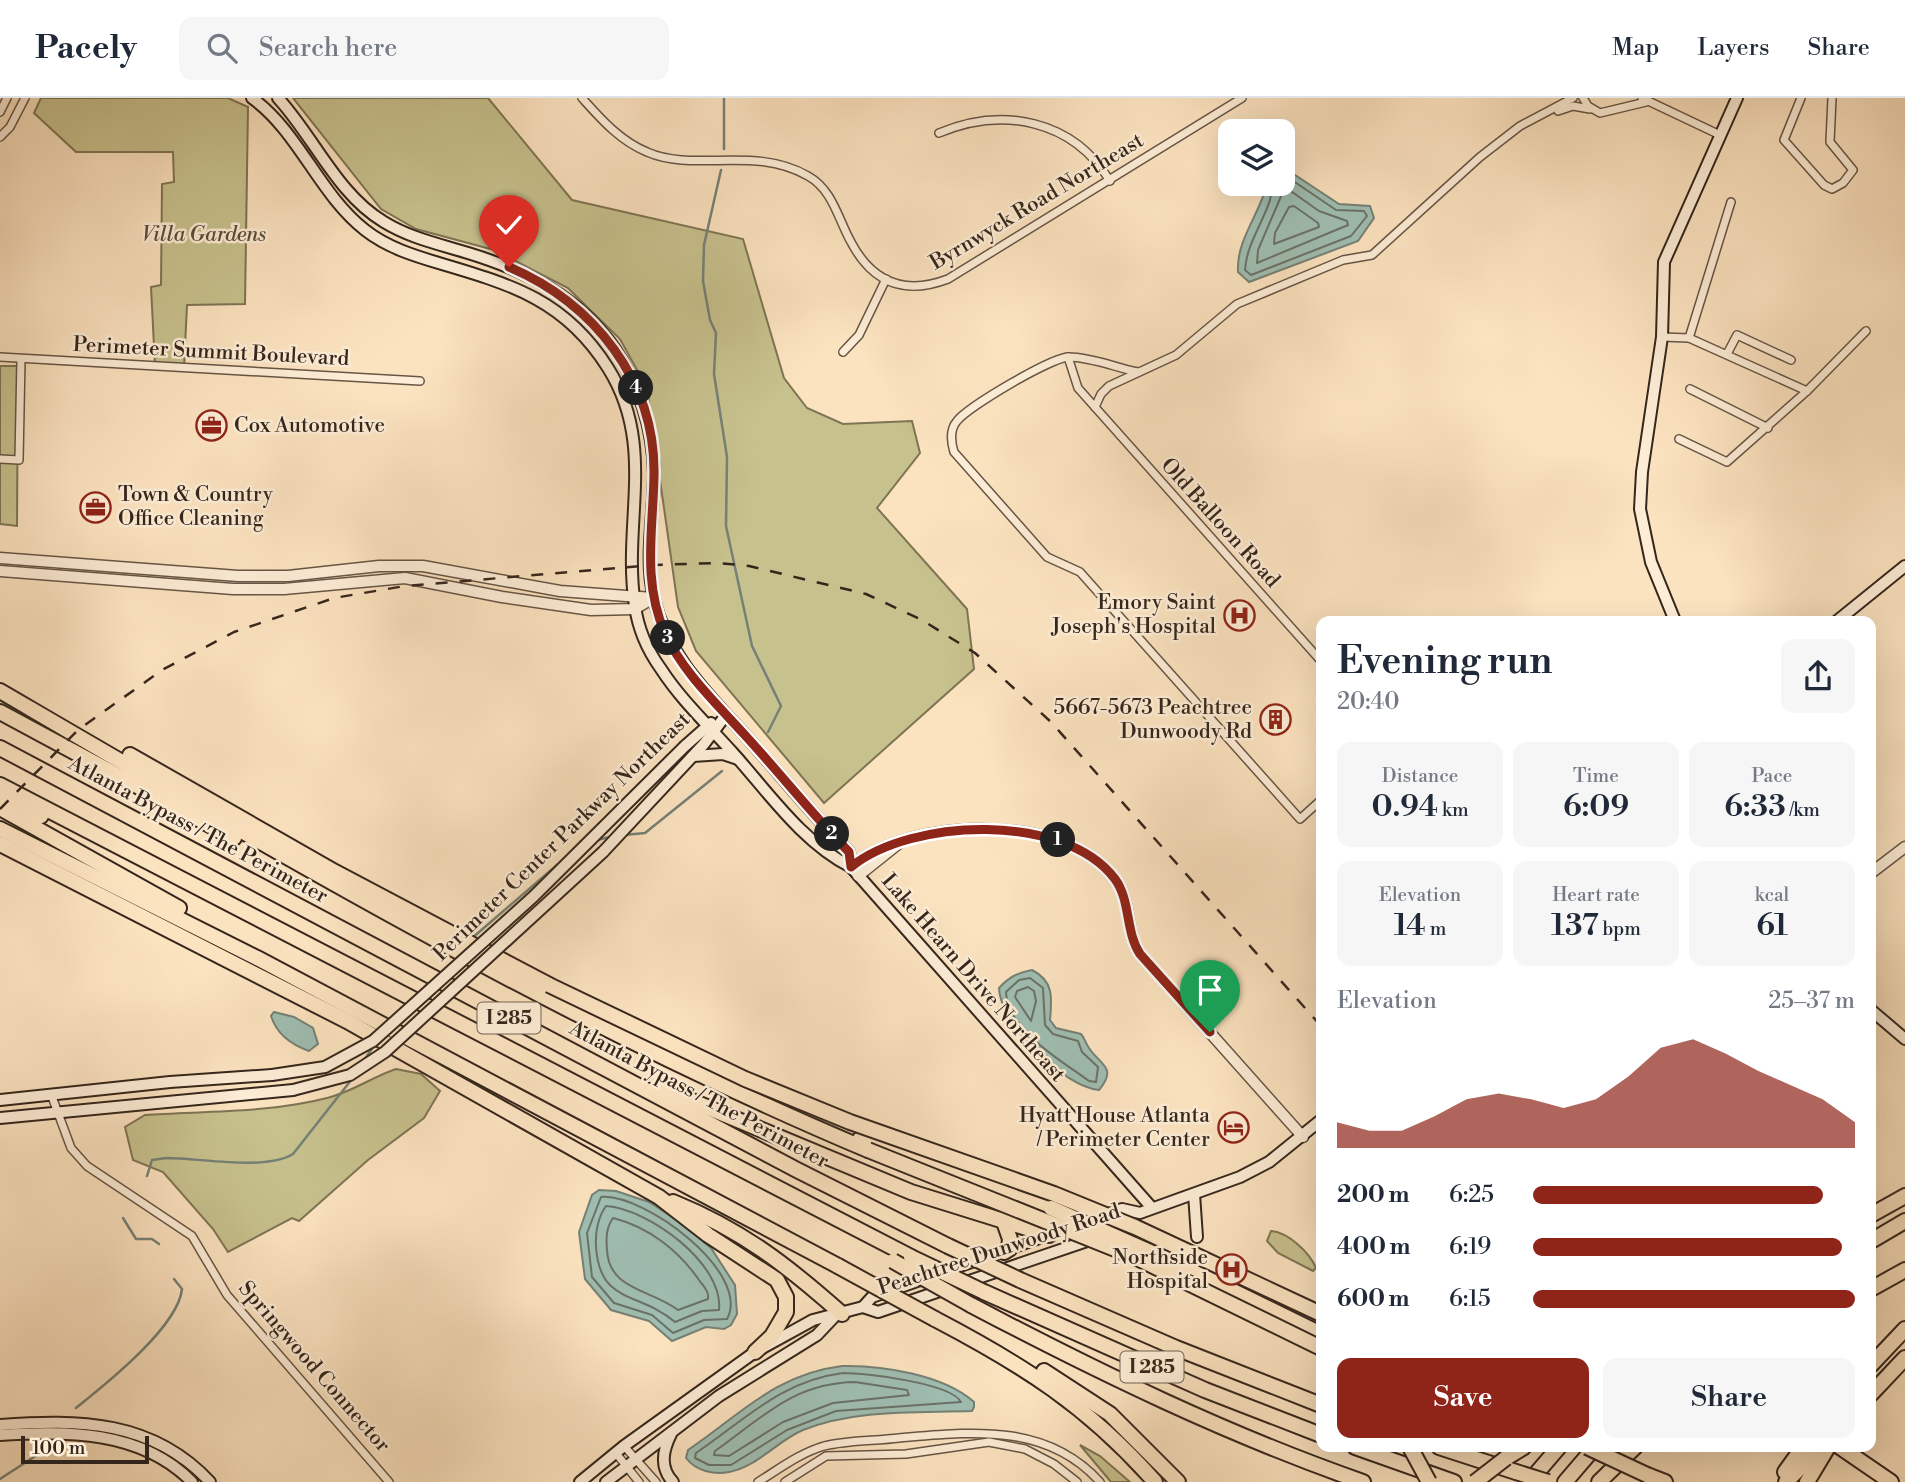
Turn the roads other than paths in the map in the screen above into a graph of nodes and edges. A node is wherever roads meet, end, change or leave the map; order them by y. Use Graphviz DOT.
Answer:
graph roads {
  1 [pos="7,98"];
  2 [pos="25,98"];
  3 [pos="252,98"];
  4 [pos="278,98"];
  5 [pos="582,98"];
  6 [pos="1242,98"];
  7 [pos="1573,98"];
  8 [pos="1583,98"];
  9 [pos="1737,98"];
  10 [pos="1801,98"];
  11 [pos="1832,98"];
  12 [pos="1644,100"];
  13 [pos="1591,109"];
  14 [pos="0,112"];
  15 [pos="1543,114"];
  16 [pos="939,133"];
  17 [pos="1720,135"];
  18 [pos="0,137"];
  19 [pos="1110,181"];
  20 [pos="1731,202"];
  21 [pos="886,279"];
  22 [pos="1866,331"];
  23 [pos="1662,337"];
  24 [pos="1689,338"];
  25 [pos="844,352"];
  26 [pos="1727,354"];
  27 [pos="0,357"];
  28 [pos="1069,357"];
  29 [pos="21,359"];
  30 [pos="1791,360"];
  31 [pos="1138,372"];
  32 [pos="419,381"];
  33 [pos="1690,389"];
  34 [pos="1807,391"];
  35 [pos="1095,407"];
  36 [pos="1768,428"];
  37 [pos="1679,439"];
  38 [pos="0,459"];
  39 [pos="0,558"];
  40 [pos="1905,566"];
  41 [pos="0,571"];
  42 [pos="634,596"];
  43 [pos="653,598"];
  44 [pos="635,609"];
  45 [pos="1673,616"];
  46 [pos="1843,616"];
  47 [pos="1316,655"];
  48 [pos="0,684"];
  49 [pos="0,691"];
  50 [pos="0,712"];
  51 [pos="726,715"];
  52 [pos="711,729"];
  53 [pos="0,748"];
  54 [pos="693,757"];
  55 [pos="739,759"];
  56 [pos="0,785"];
  57 [pos="0,799"];
  58 [pos="1316,805"];
  59 [pos="0,808"];
  60 [pos="0,829"];
  61 [pos="88,832"];
  62 [pos="0,844"];
  63 [pos="1905,847"];
  64 [pos="1876,869"];
  65 [pos="854,871"];
  66 [pos="333,885"];
  67 [pos="257,958"];
  68 [pos="1876,1014"];
  69 [pos="1905,1038"];
  70 [pos="681,1065"];
  71 [pos="627,1079"];
  72 [pos="51,1094"];
  73 [pos="0,1100"];
  74 [pos="60,1111"];
  75 [pos="0,1118"];
  76 [pos="1289,1121"];
  77 [pos="1316,1125"];
  78 [pos="1303,1137"];
  79 [pos="1292,1145"];
  80 [pos="1194,1194"];
  81 [pos="1905,1196"];
  82 [pos="659,1197"];
  83 [pos="1152,1208"];
  84 [pos="1876,1212"];
  85 [pos="1140,1213"];
  86 [pos="1003,1219"];
  87 [pos="1905,1221"];
  88 [pos="864,1233"];
  89 [pos="1049,1235"];
  90 [pos="1197,1237"];
  91 [pos="1876,1238"];
  92 [pos="1004,1252"];
  93 [pos="1905,1270"];
  94 [pos="1876,1286"];
  95 [pos="863,1307"];
  96 [pos="1316,1312"];
  97 [pos="838,1315"];
  98 [pos="1905,1329"];
  99 [pos="1316,1332"];
  100 [pos="1316,1345"];
  101 [pos="755,1352"];
  102 [pos="997,1352"];
  103 [pos="1905,1358"];
  104 [pos="1876,1359"];
  105 [pos="1876,1388"];
  106 [pos="1316,1403"];
  107 [pos="0,1425"];
  108 [pos="673,1430"];
  109 [pos="1316,1433"];
  110 [pos="0,1435"];
  111 [pos="620,1449"];
  112 [pos="1369,1452"];
  113 [pos="1413,1452"];
  114 [pos="1454,1452"];
  115 [pos="1517,1452"];
  116 [pos="1555,1452"];
  117 [pos="1591,1452"];
  118 [pos="1598,1452"];
  119 [pos="1630,1452"];
  120 [pos="1800,1452"];
  121 [pos="1816,1452"];
  122 [pos="1826,1452"];
  123 [pos="1847,1452"];
  124 [pos="630,1462"];
  125 [pos="192,1482"];
  126 [pos="210,1482"];
  127 [pos="389,1482"];
  128 [pos="580,1482"];
  129 [pos="607,1482"];
  130 [pos="639,1482"];
  131 [pos="656,1482"];
  132 [pos="673,1482"];
  133 [pos="758,1482"];
  134 [pos="785,1482"];
  135 [pos="1077,1482"];
  136 [pos="1100,1482"];
  137 [pos="1155,1482"];
  138 [pos="1178,1482"];
  139 [pos="1363,1482"];
  140 [pos="1429,1482"];
  141 [pos="1454,1482"];
  142 [pos="1475,1482"];
  143 [pos="1529,1482"];
  144 [pos="1548,1482"];
  145 [pos="1565,1482"];
  146 [pos="1599,1482"];
  147 [pos="1665,1482"];
  148 [pos="1779,1482"];
  149 [pos="1786,1482"];
  150 [pos="1807,1482"];
  151 [pos="1891,1482"];
  1 -- 14 [label="street"];
  2 -- 18 [label="street"];
  3 -- 42 [label="main road, Lake Hearn Drive Northeast"];
  4 -- 43 [label="main road, Lake Hearn Drive Northeast"];
  5 -- 21 [label="street, Byrnwyck Road Northeast"];
  6 -- 19 [label="street, Byrnwyck Road Northeast"];
  7 -- 15 [label="street"];
  8 -- 13 [label="street"];
  9 -- 17 [label="main road"];
  10 -- 11 [label="street"];
  12 -- 13 [label="street"];
  12 -- 17 [label="street"];
  13 -- 15 [label="street"];
  15 -- 31 [label="street"];
  16 -- 19 [label="street"];
  17 -- 23 [label="main road"];
  19 -- 21 [label="street, Byrnwyck Road Northeast"];
  20 -- 24 [label="street"];
  21 -- 25 [label="street"];
  22 -- 34 [label="street"];
  23 -- 24 [label="street"];
  23 -- 45 [label="main road"];
  24 -- 26 [label="street"];
  26 -- 30 [label="street"];
  26 -- 34 [label="street"];
  27 -- 29 [label="street, Perimeter Summit Boulevard"];
  28 -- 31 [label="street"];
  28 -- 35 [label="street, Old Balloon Road"];
  28 -- 58 [label="street"];
  29 -- 32 [label="street, Perimeter Summit Boulevard"];
  29 -- 38 [label="street"];
  31 -- 35 [label="street"];
  33 -- 36 [label="street"];
  34 -- 36 [label="street"];
  35 -- 47 [label="street, Old Balloon Road"];
  36 -- 37 [label="street"];
  39 -- 42 [label="street"];
  40 -- 46 [label="main road"];
  41 -- 44 [label="street"];
  42 -- 43 [label="street"];
  42 -- 44 [label="main road, Lake Hearn Drive Northeast"];
  43 -- 44 [label="street"];
  43 -- 51 [label="main road, Lake Hearn Drive Northeast"];
  44 -- 52 [label="main road, Lake Hearn Drive Northeast"];
  48 -- 96 [label="highway, bridge"];
  49 -- 66 [label="highway"];
  50 -- 66 [label="highway"];
  51 -- 52 [label="main road, Perimeter Center Parkway Northeast"];
  51 -- 65 [label="main road, Lake Hearn Drive Northeast"];
  52 -- 54 [label="main road, Perimeter Center Parkway Northeast"];
  52 -- 55 [label="main road, Lake Hearn Drive Northeast"];
  52 -- 72 [label="main road, Perimeter Center Parkway Northeast, bridge"];
  53 -- 71 [label="highway, Atlanta Bypass / The Perimeter / I 285"];
  54 -- 55 [label="main road"];
  54 -- 74 [label="main road, Perimeter Center Parkway Northeast, bridge"];
  55 -- 65 [label="main road, Lake Hearn Drive Northeast"];
  56 -- 61 [label="highway, I 285"];
  57 -- 61 [label="highway"];
  59 -- 67 [label="highway"];
  60 -- 67 [label="highway"];
  61 -- 88 [label="highway, I 285"];
  62 -- 82 [label="highway"];
  63 -- 64 [label="street"];
  65 -- 76 [label="street"];
  65 -- 83 [label="main road, Lake Hearn Drive Northeast"];
  66 -- 70 [label="highway, bridge"];
  67 -- 102 [label="highway, bridge"];
  68 -- 69 [label="main road"];
  70 -- 99 [label="highway, bridge"];
  70 -- 100 [label="highway, bridge"];
  71 -- 86 [label="highway"];
  71 -- 106 [label="highway, Atlanta Bypass / The Perimeter / I 285, bridge"];
  72 -- 73 [label="main road, Perimeter Center Parkway Northeast"];
  72 -- 74 [label="street, Springwood Connector"];
  74 -- 75 [label="main road, Perimeter Center Parkway Northeast"];
  74 -- 127 [label="street, Springwood Connector"];
  76 -- 78 [label="street"];
  76 -- 79 [label="street"];
  77 -- 78 [label="main road, Peachtree Dunwoody Road"];
  78 -- 79 [label="main road, Peachtree Dunwoody Road"];
  79 -- 80 [label="main road, Peachtree Dunwoody Road"];
  80 -- 83 [label="main road, Peachtree Dunwoody Road"];
  80 -- 90 [label="main road"];
  81 -- 84 [label="highway"];
  82 -- 97 [label="highway"];
  82 -- 101 [label="highway"];
  83 -- 85 [label="main road, Peachtree Dunwoody Road"];
  85 -- 89 [label="main road, Peachtree Dunwoody Road"];
  85 -- 95 [label="main road, Peachtree Dunwoody Road"];
  86 -- 89 [label="highway"];
  86 -- 92 [label="highway"];
  87 -- 91 [label="highway"];
  88 -- 109 [label="highway, I 285, bridge"];
  88 -- 139 [label="highway, bridge"];
  89 -- 92 [label="main road, Peachtree Dunwoody Road"];
  92 -- 95 [label="main road, Peachtree Dunwoody Road"];
  93 -- 94 [label="highway"];
  95 -- 97 [label="main road, Peachtree Dunwoody Road"];
  97 -- 101 [label="main road, Peachtree Dunwoody Road"];
  97 -- 108 [label="main road, Peachtree Dunwoody Road"];
  98 -- 104 [label="highway"];
  101 -- 111 [label="main road, Peachtree Dunwoody Road"];
  102 -- 137 [label="highway"];
  102 -- 138 [label="highway"];
  103 -- 105 [label="highway"];
  107 -- 126 [label="main road"];
  108 -- 124 [label="main road, Peachtree Dunwoody Road"];
  108 -- 132 [label="main road"];
  110 -- 125 [label="main road"];
  111 -- 124 [label="street"];
  111 -- 128 [label="main road, Peachtree Dunwoody Road"];
  112 -- 141 [label="highway"];
  113 -- 140 [label="highway, bridge"];
  114 -- 144 [label="highway, bridge"];
  115 -- 142 [label="highway, bridge"];
  116 -- 143 [label="highway"];
  117 -- 145 [label="highway"];
  118 -- 147 [label="highway, bridge"];
  119 -- 146 [label="highway"];
  120 -- 148 [label="highway"];
  121 -- 149 [label="highway"];
  122 -- 150 [label="highway"];
  123 -- 151 [label="highway"];
  124 -- 129 [label="main road, Peachtree Dunwoody Road"];
  124 -- 130 [label="street"];
  124 -- 131 [label="street"];
  133 -- 136 [label="street"];
  134 -- 135 [label="street"];
}
